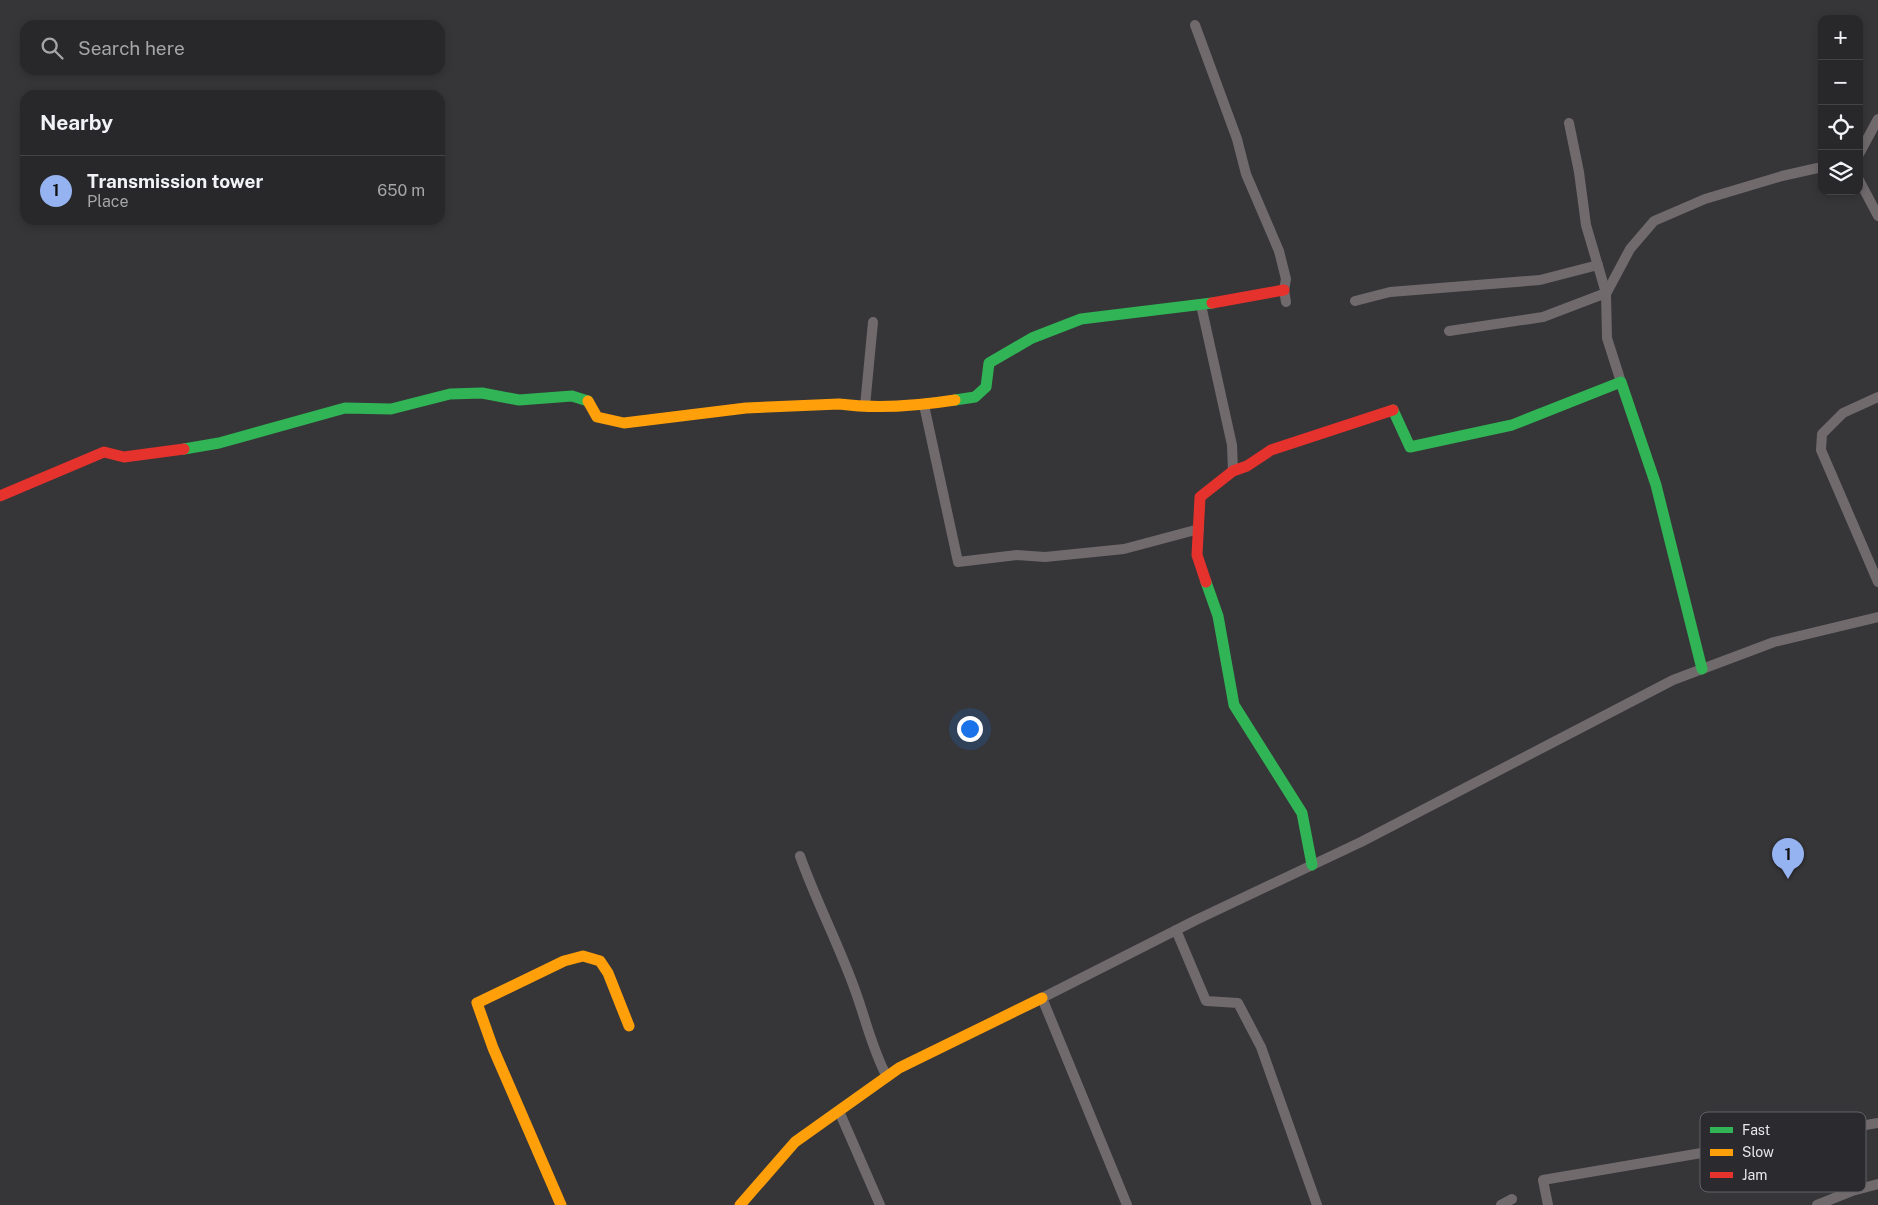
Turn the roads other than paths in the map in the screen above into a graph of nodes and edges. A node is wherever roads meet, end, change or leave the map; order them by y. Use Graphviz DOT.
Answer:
graph roads {
  1 [pos="1195,25"];
  2 [pos="1878,119"];
  3 [pos="1569,123"];
  4 [pos="1861,150"];
  5 [pos="1818,168"];
  6 [pos="1863,188"];
  7 [pos="1878,216"];
  8 [pos="1598,265"];
  9 [pos="1285,296"];
  10 [pos="1355,300"];
  11 [pos="1201,306"];
  12 [pos="873,322"];
  13 [pos="1449,331"];
  14 [pos="1621,382"];
  15 [pos="1878,396"];
  16 [pos="924,405"];
  17 [pos="865,406"];
  18 [pos="1233,471"];
  19 [pos="0,496"];
  20 [pos="1199,529"];
  21 [pos="1878,582"];
  22 [pos="1878,617"];
  23 [pos="1702,669"];
  24 [pos="800,856"];
  25 [pos="1312,865"];
  26 [pos="1176,930"];
  27 [pos="1042,998"];
  28 [pos="629,1026"];
  29 [pos="887,1076"];
  30 [pos="839,1111"];
  31 [pos="1700,1153"];
  32 [pos="1850,1192"];
  33 [pos="1512,1199"];
  34 [pos="561,1205"];
  35 [pos="740,1205"];
  36 [pos="880,1205"];
  37 [pos="1127,1205"];
  38 [pos="1318,1205"];
  39 [pos="1501,1205"];
  40 [pos="1548,1205"];
  41 [pos="1817,1205"];
  1 -- 9 [label="street"];
  2 -- 4 [label="street"];
  3 -- 8 [label="street"];
  5 -- 14 [label="street"];
  6 -- 7 [label="street"];
  8 -- 10 [label="street"];
  8 -- 13 [label="street"];
  9 -- 11 [label="street"];
  11 -- 16 [label="street"];
  11 -- 18 [label="street"];
  12 -- 17 [label="street"];
  14 -- 18 [label="street"];
  14 -- 23 [label="street"];
  15 -- 21 [label="street"];
  16 -- 17 [label="street"];
  16 -- 20 [label="street"];
  17 -- 19 [label="street"];
  18 -- 20 [label="street"];
  20 -- 25 [label="street"];
  22 -- 23 [label="street"];
  23 -- 25 [label="street"];
  24 -- 29 [label="street"];
  25 -- 26 [label="street"];
  26 -- 27 [label="street"];
  26 -- 38 [label="street"];
  27 -- 29 [label="street"];
  27 -- 37 [label="street"];
  28 -- 34 [label="street"];
  29 -- 30 [label="street"];
  30 -- 35 [label="street"];
  30 -- 36 [label="street"];
  31 -- 40 [label="street"];
  32 -- 41 [label="street"];
  33 -- 39 [label="street"];
}
